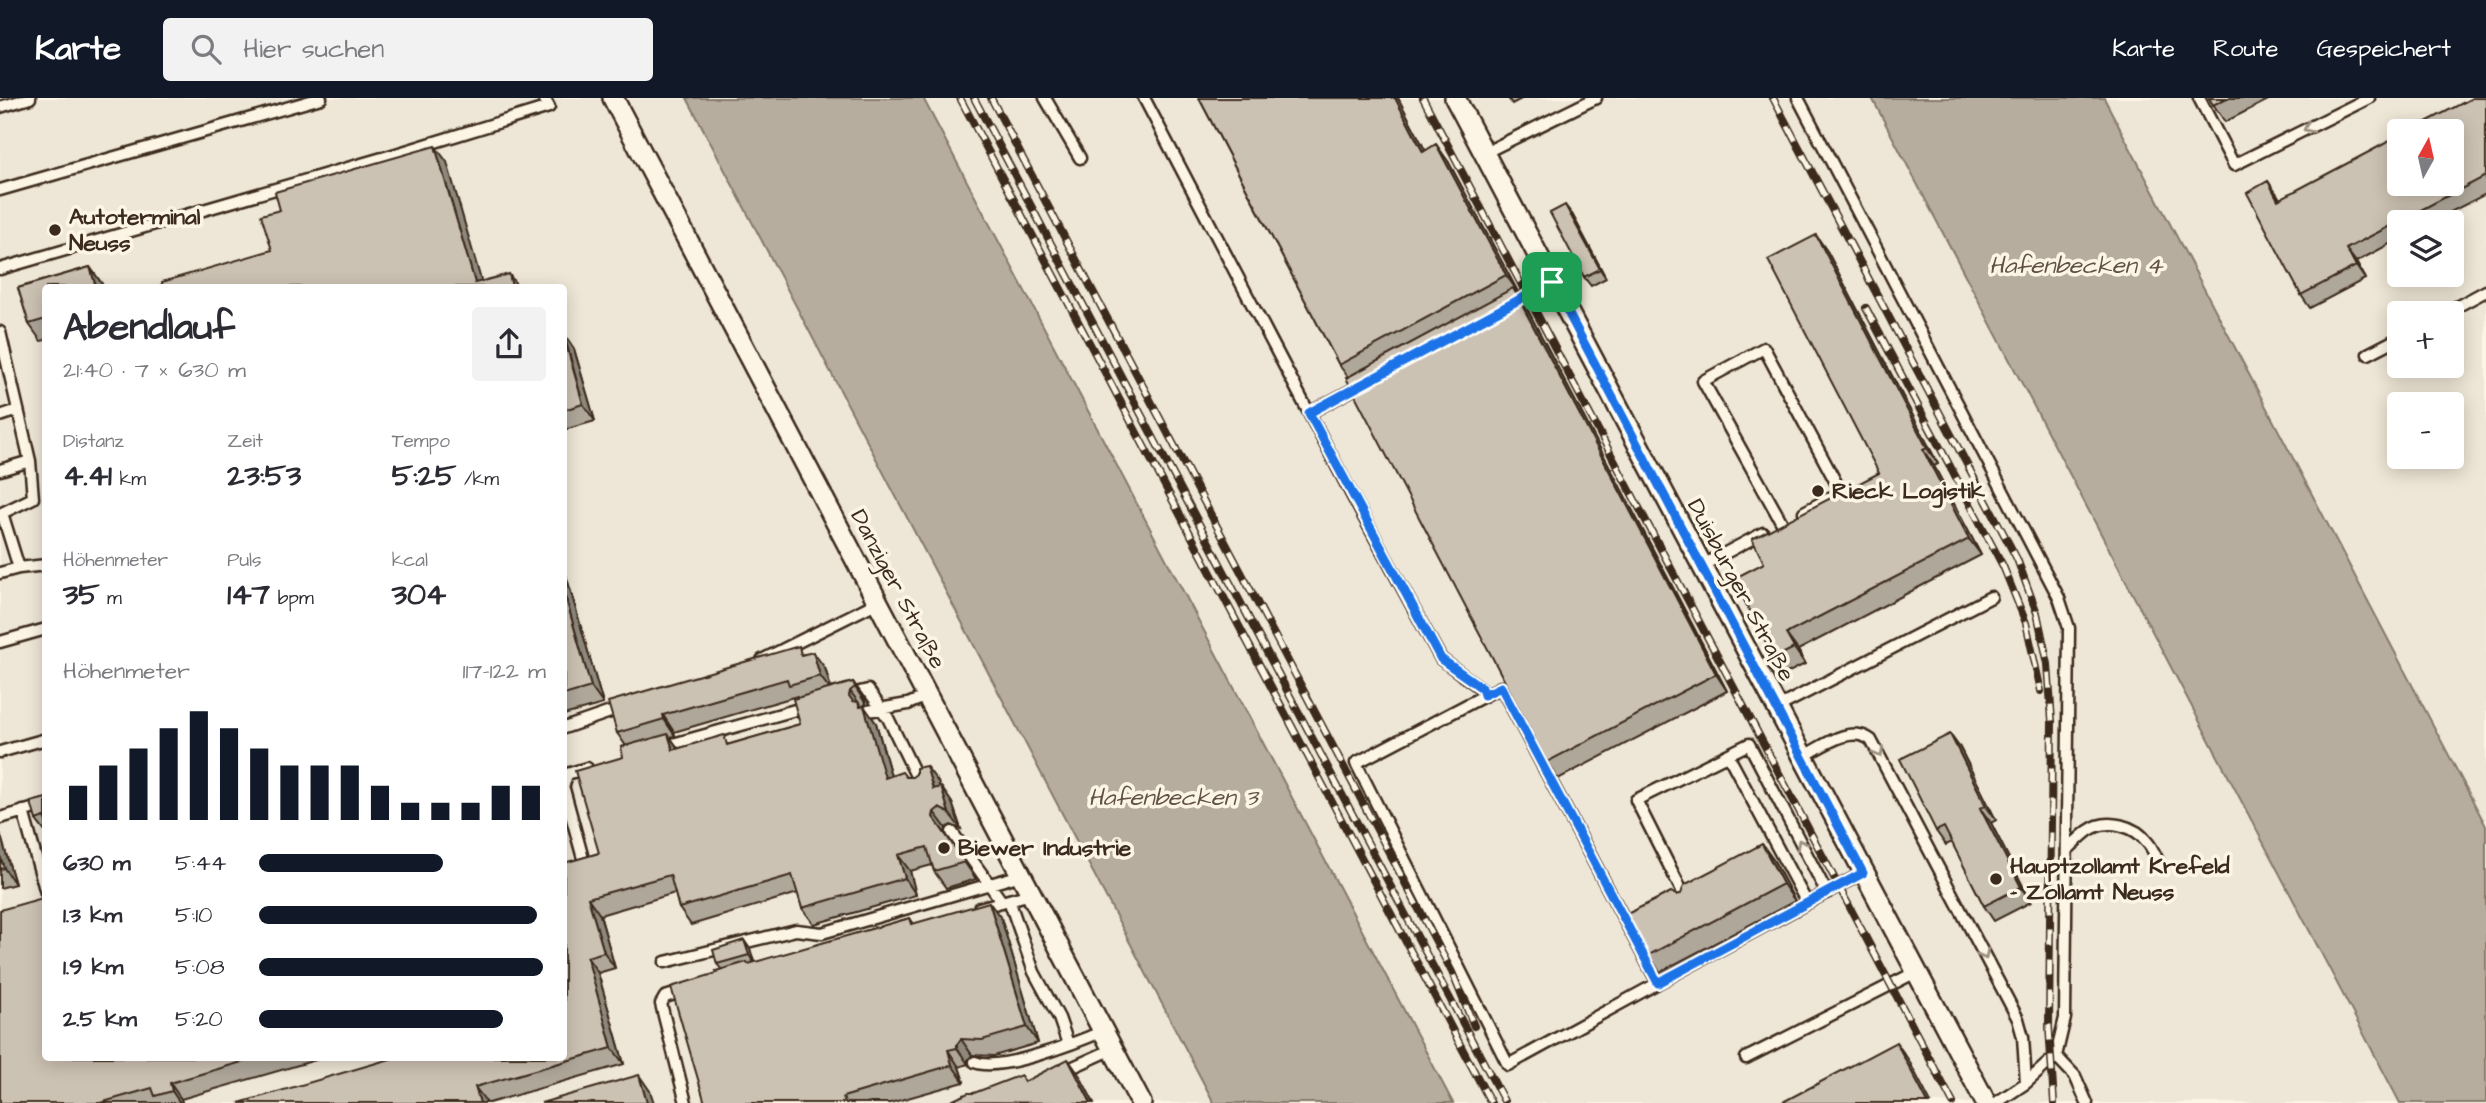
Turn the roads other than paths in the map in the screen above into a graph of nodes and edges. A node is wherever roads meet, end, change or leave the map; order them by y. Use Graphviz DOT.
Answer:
graph roads {
  1 [pos="30,98"];
  2 [pos="321,98"];
  3 [pos="544,98"];
  4 [pos="613,98"];
  5 [pos="1045,98"];
  6 [pos="1144,98"];
  7 [pos="1455,98"];
  8 [pos="1596,98"];
  9 [pos="1798,98"];
  10 [pos="2199,98"];
  11 [pos="2369,98"];
  12 [pos="0,107"];
  13 [pos="1484,153"];
  14 [pos="1080,159"];
  15 [pos="0,190"];
  16 [pos="0,269"];
  17 [pos="1552,282"];
  18 [pos="2486,291"];
  19 [pos="2464,303"];
  20 [pos="1498,312"];
  21 [pos="0,332"];
  22 [pos="2387,344"];
  23 [pos="2368,354"];
  24 [pos="1368,381"];
  25 [pos="18,411"];
  26 [pos="1309,413"];
  27 [pos="0,416"];
  28 [pos="30,461"];
  29 [pos="0,470"];
  30 [pos="1,513"];
  31 [pos="1782,523"];
  32 [pos="42,565"];
  33 [pos="1702,566"];
  34 [pos="19,568"];
  35 [pos="0,573"];
  36 [pos="1991,597"];
  37 [pos="877,602"];
  38 [pos="42,630"];
  39 [pos="0,642"];
  40 [pos="752,665"];
  41 [pos="1484,695"];
  42 [pos="842,696"];
  43 [pos="927,696"];
  44 [pos="816,704"];
  45 [pos="626,706"];
  46 [pos="881,708"];
  47 [pos="1776,708"];
  48 [pos="868,711"];
  49 [pos="567,726"];
  50 [pos="42,740"];
  51 [pos="0,752"];
  52 [pos="646,752"];
  53 [pos="1728,755"];
  54 [pos="1802,758"];
  55 [pos="593,766"];
  56 [pos="567,774"];
  57 [pos="921,787"];
  58 [pos="567,798"];
  59 [pos="42,806"];
  60 [pos="23,811"];
  61 [pos="0,818"];
  62 [pos="952,832"];
  63 [pos="2067,850"];
  64 [pos="2159,863"];
  65 [pos="585,866"];
  66 [pos="1863,873"];
  67 [pos="1021,875"];
  68 [pos="42,879"];
  69 [pos="990,885"];
  70 [pos="1827,892"];
  71 [pos="1031,894"];
  72 [pos="1006,901"];
  73 [pos="1807,903"];
  74 [pos="1689,905"];
  75 [pos="964,912"];
  76 [pos="666,962"];
  77 [pos="1916,972"];
  78 [pos="1658,983"];
  79 [pos="691,989"];
  80 [pos="1103,1031"];
  81 [pos="1068,1044"];
  82 [pos="1113,1049"];
  83 [pos="2056,1056"];
  84 [pos="1746,1058"];
  85 [pos="975,1062"];
  86 [pos="1046,1079"];
  87 [pos="2026,1083"];
  88 [pos="686,1103"];
  89 [pos="1141,1103"];
  90 [pos="1986,1103"];
  91 [pos="1996,1103"];
  92 [pos="2087,1103"];
  1 -- 12 [label="lane"];
  2 -- 15 [label="lane"];
  3 -- 16 [label="lane"];
  4 -- 37 [label="street, Danziger Straße"];
  5 -- 14 [label="lane"];
  6 -- 26 [label="lane"];
  7 -- 13 [label="street, Duisburger Straße"];
  8 -- 13 [label="lane"];
  9 -- 63 [label="lane"];
  11 -- 10 [label="lane, one-way"];
  13 -- 17 [label="street, Duisburger Straße"];
  17 -- 20 [label="lane"];
  17 -- 33 [label="street, Duisburger Straße"];
  18 -- 19 [label="lane"];
  21 -- 25 [label="lane"];
  22 -- 23 [label="lane"];
  24 -- 26 [label="lane"];
  25 -- 27 [label="lane"];
  25 -- 28 [label="lane"];
  26 -- 41 [label="lane"];
  28 -- 29 [label="lane"];
  28 -- 30 [label="lane"];
  30 -- 34 [label="lane"];
  31 -- 31 [label="lane"];
  31 -- 33 [label="lane"];
  32 -- 34 [label="lane"];
  33 -- 47 [label="street, Duisburger Straße"];
  34 -- 35 [label="lane"];
  36 -- 47 [label="lane"];
  37 -- 40 [label="lane"];
  37 -- 43 [label="street, Danziger Straße"];
  38 -- 39 [label="lane"];
  41 -- 78 [label="lane"];
  41 -- 78 [label="lane"];
  42 -- 46 [label="lane"];
  43 -- 46 [label="lane"];
  43 -- 67 [label="street, Danziger Straße"];
  44 -- 52 [label="lane"];
  45 -- 49 [label="lane"];
  46 -- 48 [label="lane"];
  46 -- 57 [label="lane"];
  47 -- 54 [label="street, Duisburger Straße"];
  50 -- 51 [label="lane"];
  70 -- 53 [label="lane, one-way"];
  53 -- 73 [label="lane"];
  53 -- 74 [label="lane"];
  54 -- 66 [label="street, Duisburger Straße"];
  54 -- 87 [label="lane, one-way"];
  55 -- 56 [label="lane"];
  58 -- 65 [label="lane"];
  59 -- 60 [label="lane"];
  60 -- 61 [label="lane"];
  60 -- 68 [label="lane"];
  62 -- 69 [label="lane"];
  63 -- 64 [label="lane"];
  63 -- 83 [label="lane"];
  66 -- 70 [label="lane"];
  66 -- 77 [label="street, Duisburger Straße"];
  67 -- 69 [label="lane"];
  67 -- 71 [label="street, Danziger Straße"];
  69 -- 72 [label="lane"];
  69 -- 76 [label="lane"];
  70 -- 73 [label="lane"];
  71 -- 72 [label="lane"];
  71 -- 80 [label="street, Danziger Straße"];
  72 -- 75 [label="lane"];
  72 -- 81 [label="lane"];
  73 -- 78 [label="lane"];
  77 -- 84 [label="lane"];
  77 -- 90 [label="street, Duisburger Straße"];
  79 -- 88 [label="lane"];
  80 -- 81 [label="lane"];
  80 -- 82 [label="street, Danziger Straße"];
  81 -- 85 [label="lane"];
  82 -- 86 [label="lane"];
  82 -- 89 [label="street, Danziger Straße"];
  83 -- 87 [label="lane"];
  83 -- 92 [label="lane"];
  87 -- 91 [label="lane"];
}
